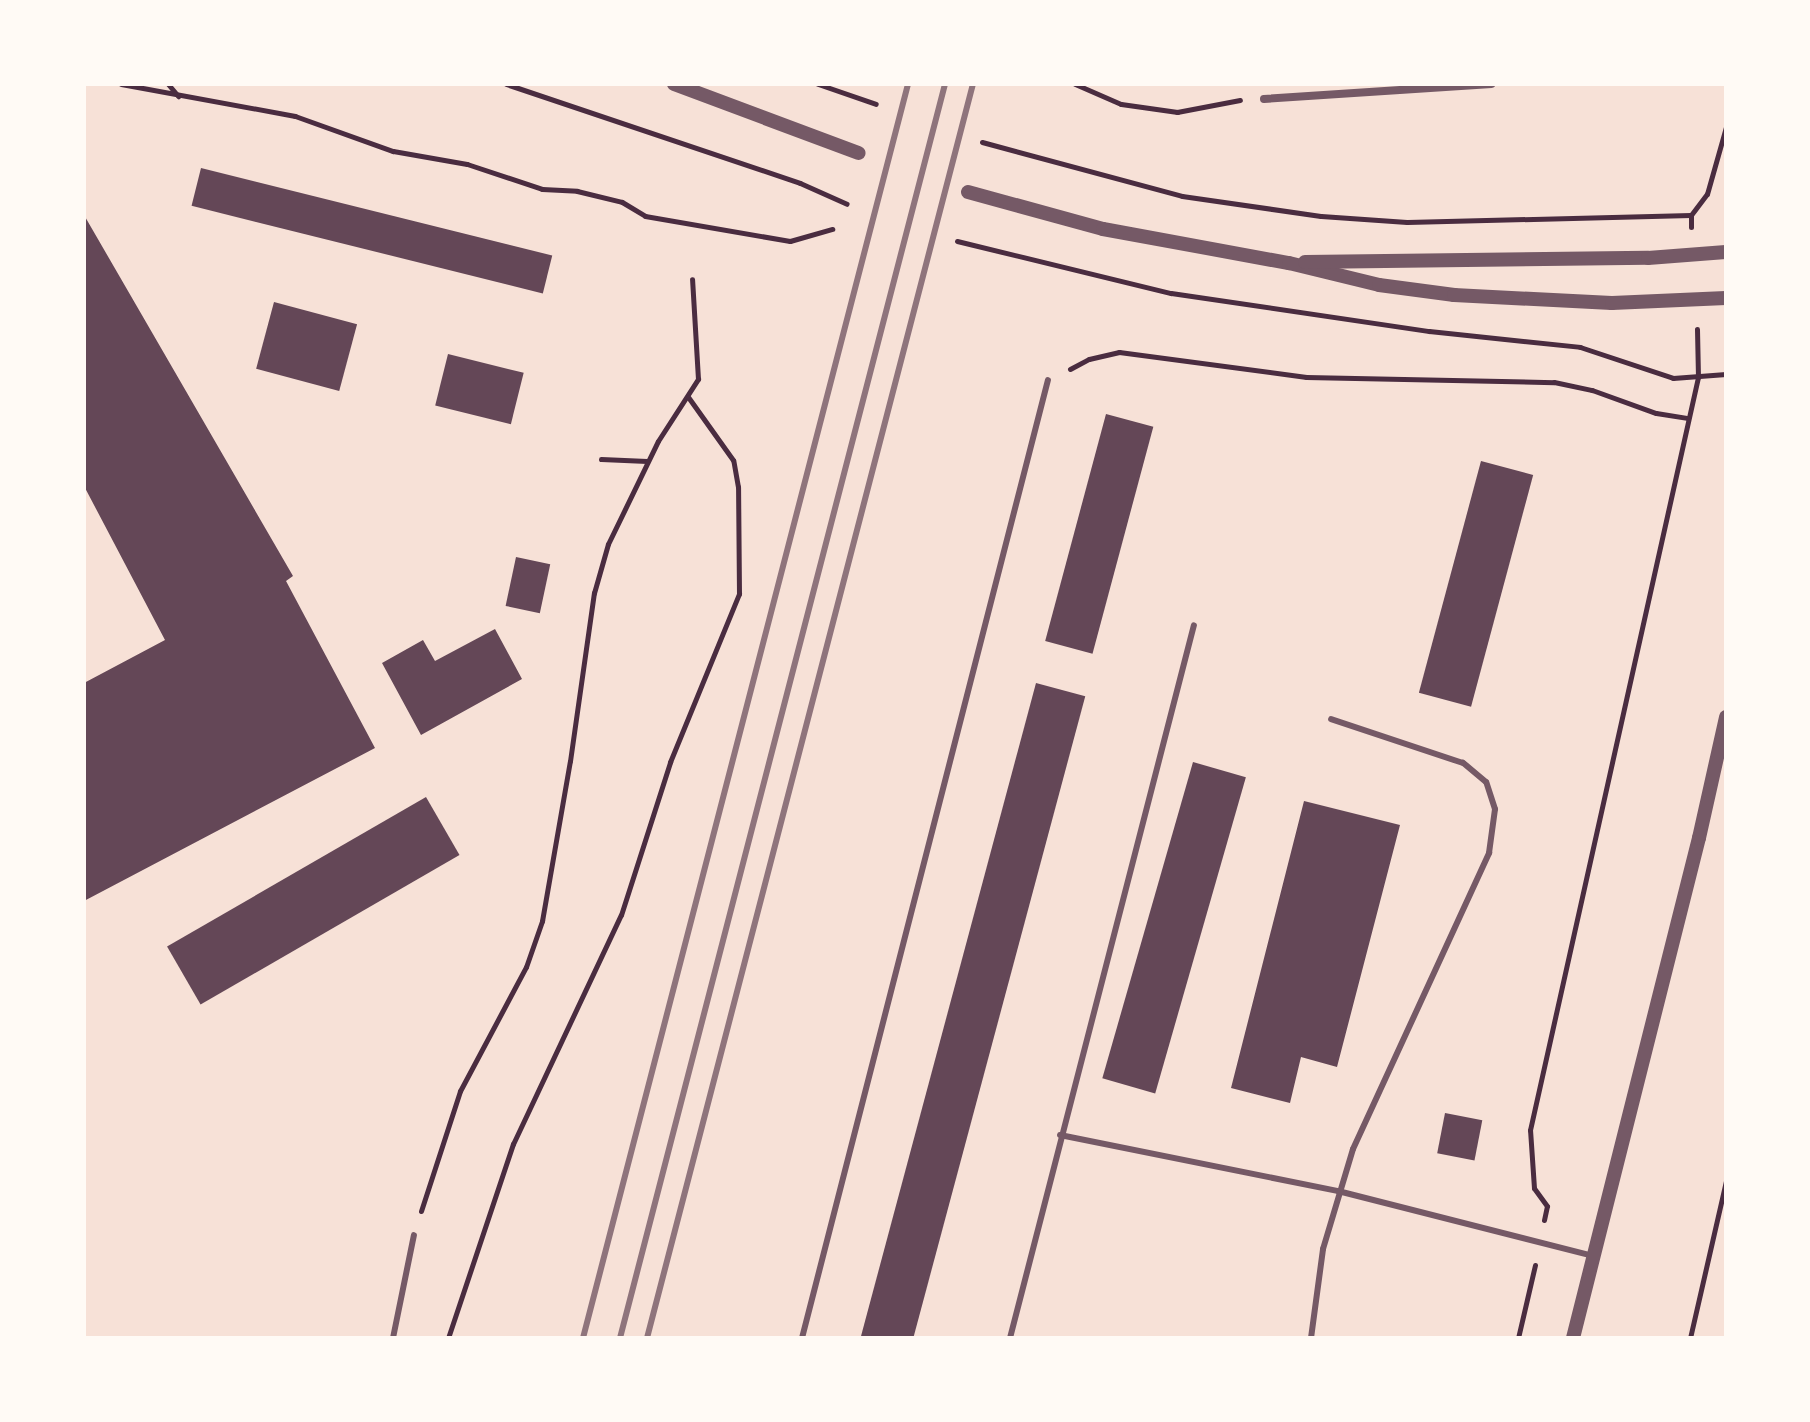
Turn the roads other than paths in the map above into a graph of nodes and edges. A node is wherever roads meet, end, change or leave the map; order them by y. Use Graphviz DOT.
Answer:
graph roads {
  1 [pos="674,84"];
  2 [pos="1492,84"];
  3 [pos="1264,99"];
  4 [pos="859,153"];
  5 [pos="968,192"];
  6 [pos="1726,252"];
  7 [pos="1289,263"];
  8 [pos="1726,298"];
  9 [pos="1048,380"];
  10 [pos="1194,625"];
  11 [pos="1726,717"];
  12 [pos="1331,719"];
  13 [pos="1060,1135"];
  14 [pos="1338,1191"];
  15 [pos="414,1235"];
  16 [pos="1593,1256"];
  17 [pos="393,1338"];
  18 [pos="802,1338"];
  19 [pos="1010,1338"];
  20 [pos="1311,1338"];
  21 [pos="1573,1338"];
  1 -- 4 [label="street"];
  2 -- 3 [label="street"];
  5 -- 7 [label="street"];
  6 -- 7 [label="street"];
  7 -- 8 [label="street"];
  9 -- 18 [label="lane"];
  10 -- 13 [label="lane"];
  11 -- 16 [label="street"];
  12 -- 14 [label="lane"];
  13 -- 14 [label="lane"];
  13 -- 19 [label="lane"];
  14 -- 16 [label="lane"];
  14 -- 20 [label="lane"];
  15 -- 17 [label="lane"];
  16 -- 21 [label="street"];
}
